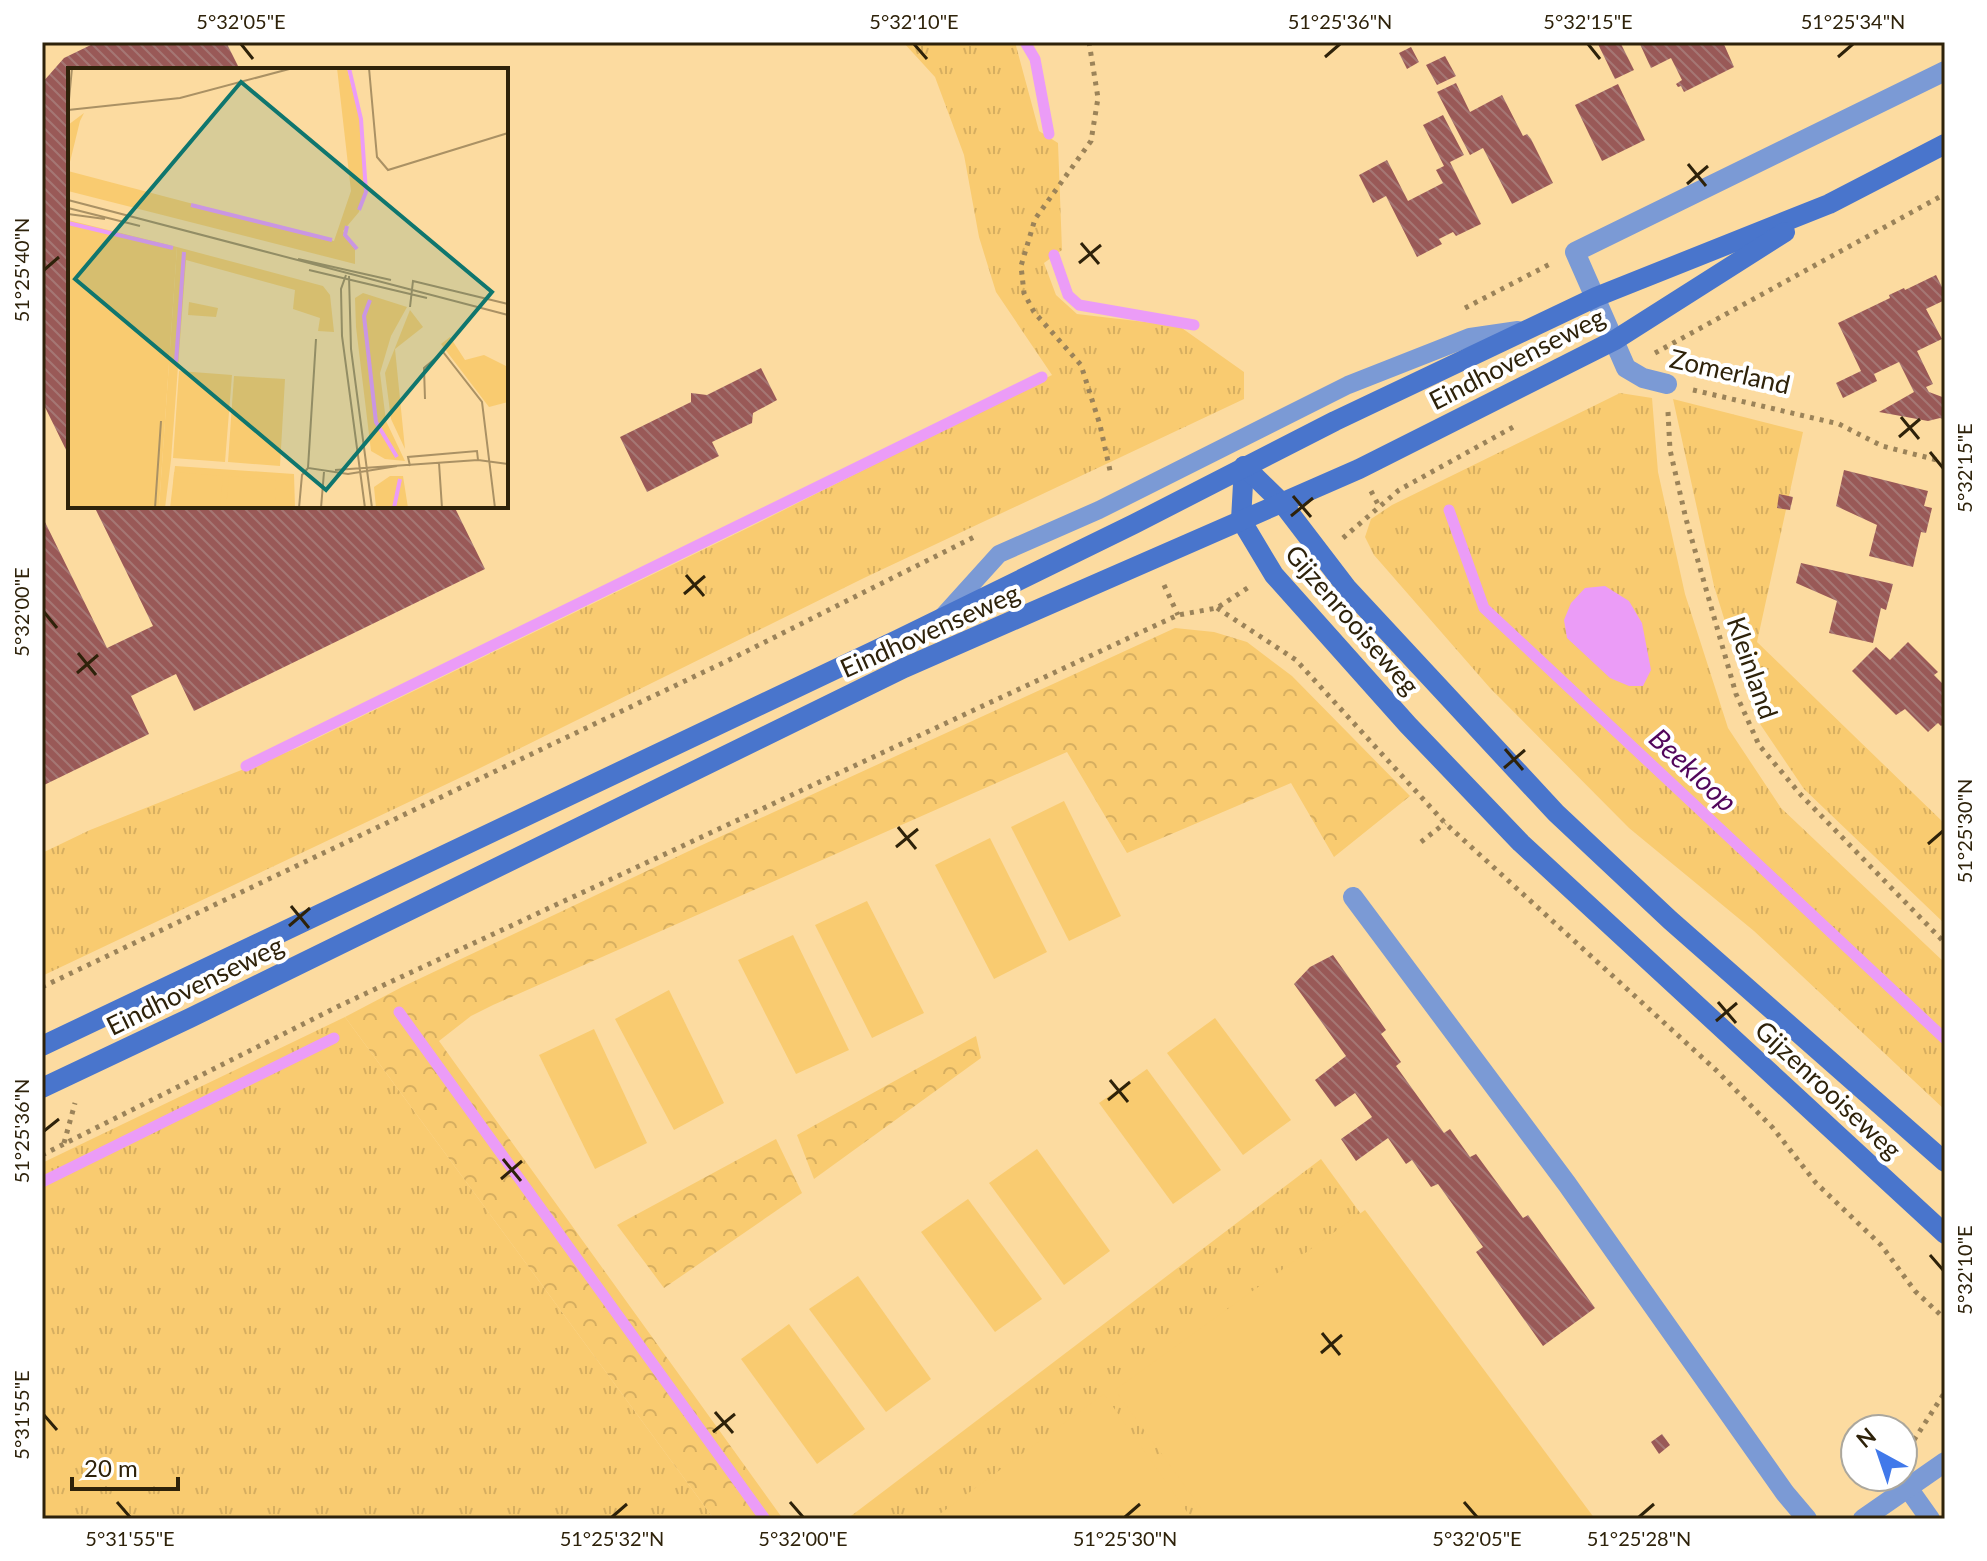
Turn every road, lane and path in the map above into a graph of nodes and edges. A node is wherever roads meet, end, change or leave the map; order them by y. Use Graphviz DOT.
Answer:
graph roads {
  1 [pos="1089,42"];
  2 [pos="1945,71"];
  3 [pos="1945,144"];
  4 [pos="1945,194"];
  5 [pos="1829,204"];
  6 [pos="1596,297"];
  7 [pos="1533,328"];
  8 [pos="1615,340"];
  9 [pos="1626,368"];
  10 [pos="1667,384"];
  11 [pos="1528,418"];
  12 [pos="1945,462"];
  13 [pos="1244,466"];
  14 [pos="1097,479"];
  15 [pos="1282,503"];
  16 [pos="1380,508"];
  17 [pos="1241,520"];
  18 [pos="979,534"];
  19 [pos="941,618"];
  20 [pos="1445,823"];
  21 [pos="1421,842"];
  22 [pos="1353,897"];
  23 [pos="1945,943"];
  24 [pos="42,987"];
  25 [pos="42,1046"];
  26 [pos="42,1088"];
  27 [pos="42,1155"];
  28 [pos="1945,1162"];
  29 [pos="1945,1234"];
  30 [pos="1945,1319"];
  31 [pos="1945,1392"];
  32 [pos="1919,1432"];
  33 [pos="1945,1444"];
  34 [pos="1945,1462"];
  35 [pos="1919,1475"];
  36 [pos="1919,1480"];
  37 [pos="1901,1493"];
  38 [pos="1912,1493"];
  39 [pos="1807,1519"];
  40 [pos="1863,1519"];
  41 [pos="1930,1519"];
  1 -- 14 [label="path"];
  2 -- 6 [label="street"];
  3 -- 5 [label="main road, Eindhovenseweg"];
  4 -- 9 [label="path"];
  5 -- 6 [label="main road, Eindhovenseweg"];
  5 -- 8 [label="main road, Eindhovenseweg"];
  6 -- 7 [label="main road, Eindhovenseweg"];
  6 -- 8 [label="street"];
  7 -- 13 [label="main road, Eindhovenseweg"];
  7 -- 19 [label="lane, Eindhovenseweg"];
  8 -- 9 [label="street"];
  8 -- 15 [label="main road, Eindhovenseweg"];
  9 -- 10 [label="street, Zomerland"];
  10 -- 12 [label="path, Zomerland"];
  10 -- 23 [label="path, Kleinland"];
  11 -- 16 [label="path"];
  13 -- 15 [label="main road, Gijzenrooiseweg"];
  13 -- 17 [label="main road"];
  13 -- 19 [label="main road, Eindhovenseweg"];
  15 -- 17 [label="main road, Eindhovenseweg"];
  15 -- 28 [label="main road, Gijzenrooiseweg"];
  17 -- 26 [label="main road, Eindhovenseweg"];
  17 -- 29 [label="main road, Gijzenrooiseweg"];
  18 -- 24 [label="path"];
  19 -- 25 [label="main road, Eindhovenseweg"];
  20 -- 21 [label="path"];
  20 -- 27 [label="path"];
  20 -- 30 [label="path"];
  22 -- 39 [label="street"];
  31 -- 32 [label="path"];
  33 -- 35 [label="street"];
  34 -- 36 [label="street"];
  37 -- 40 [label="street"];
  38 -- 41 [label="street"];
}
